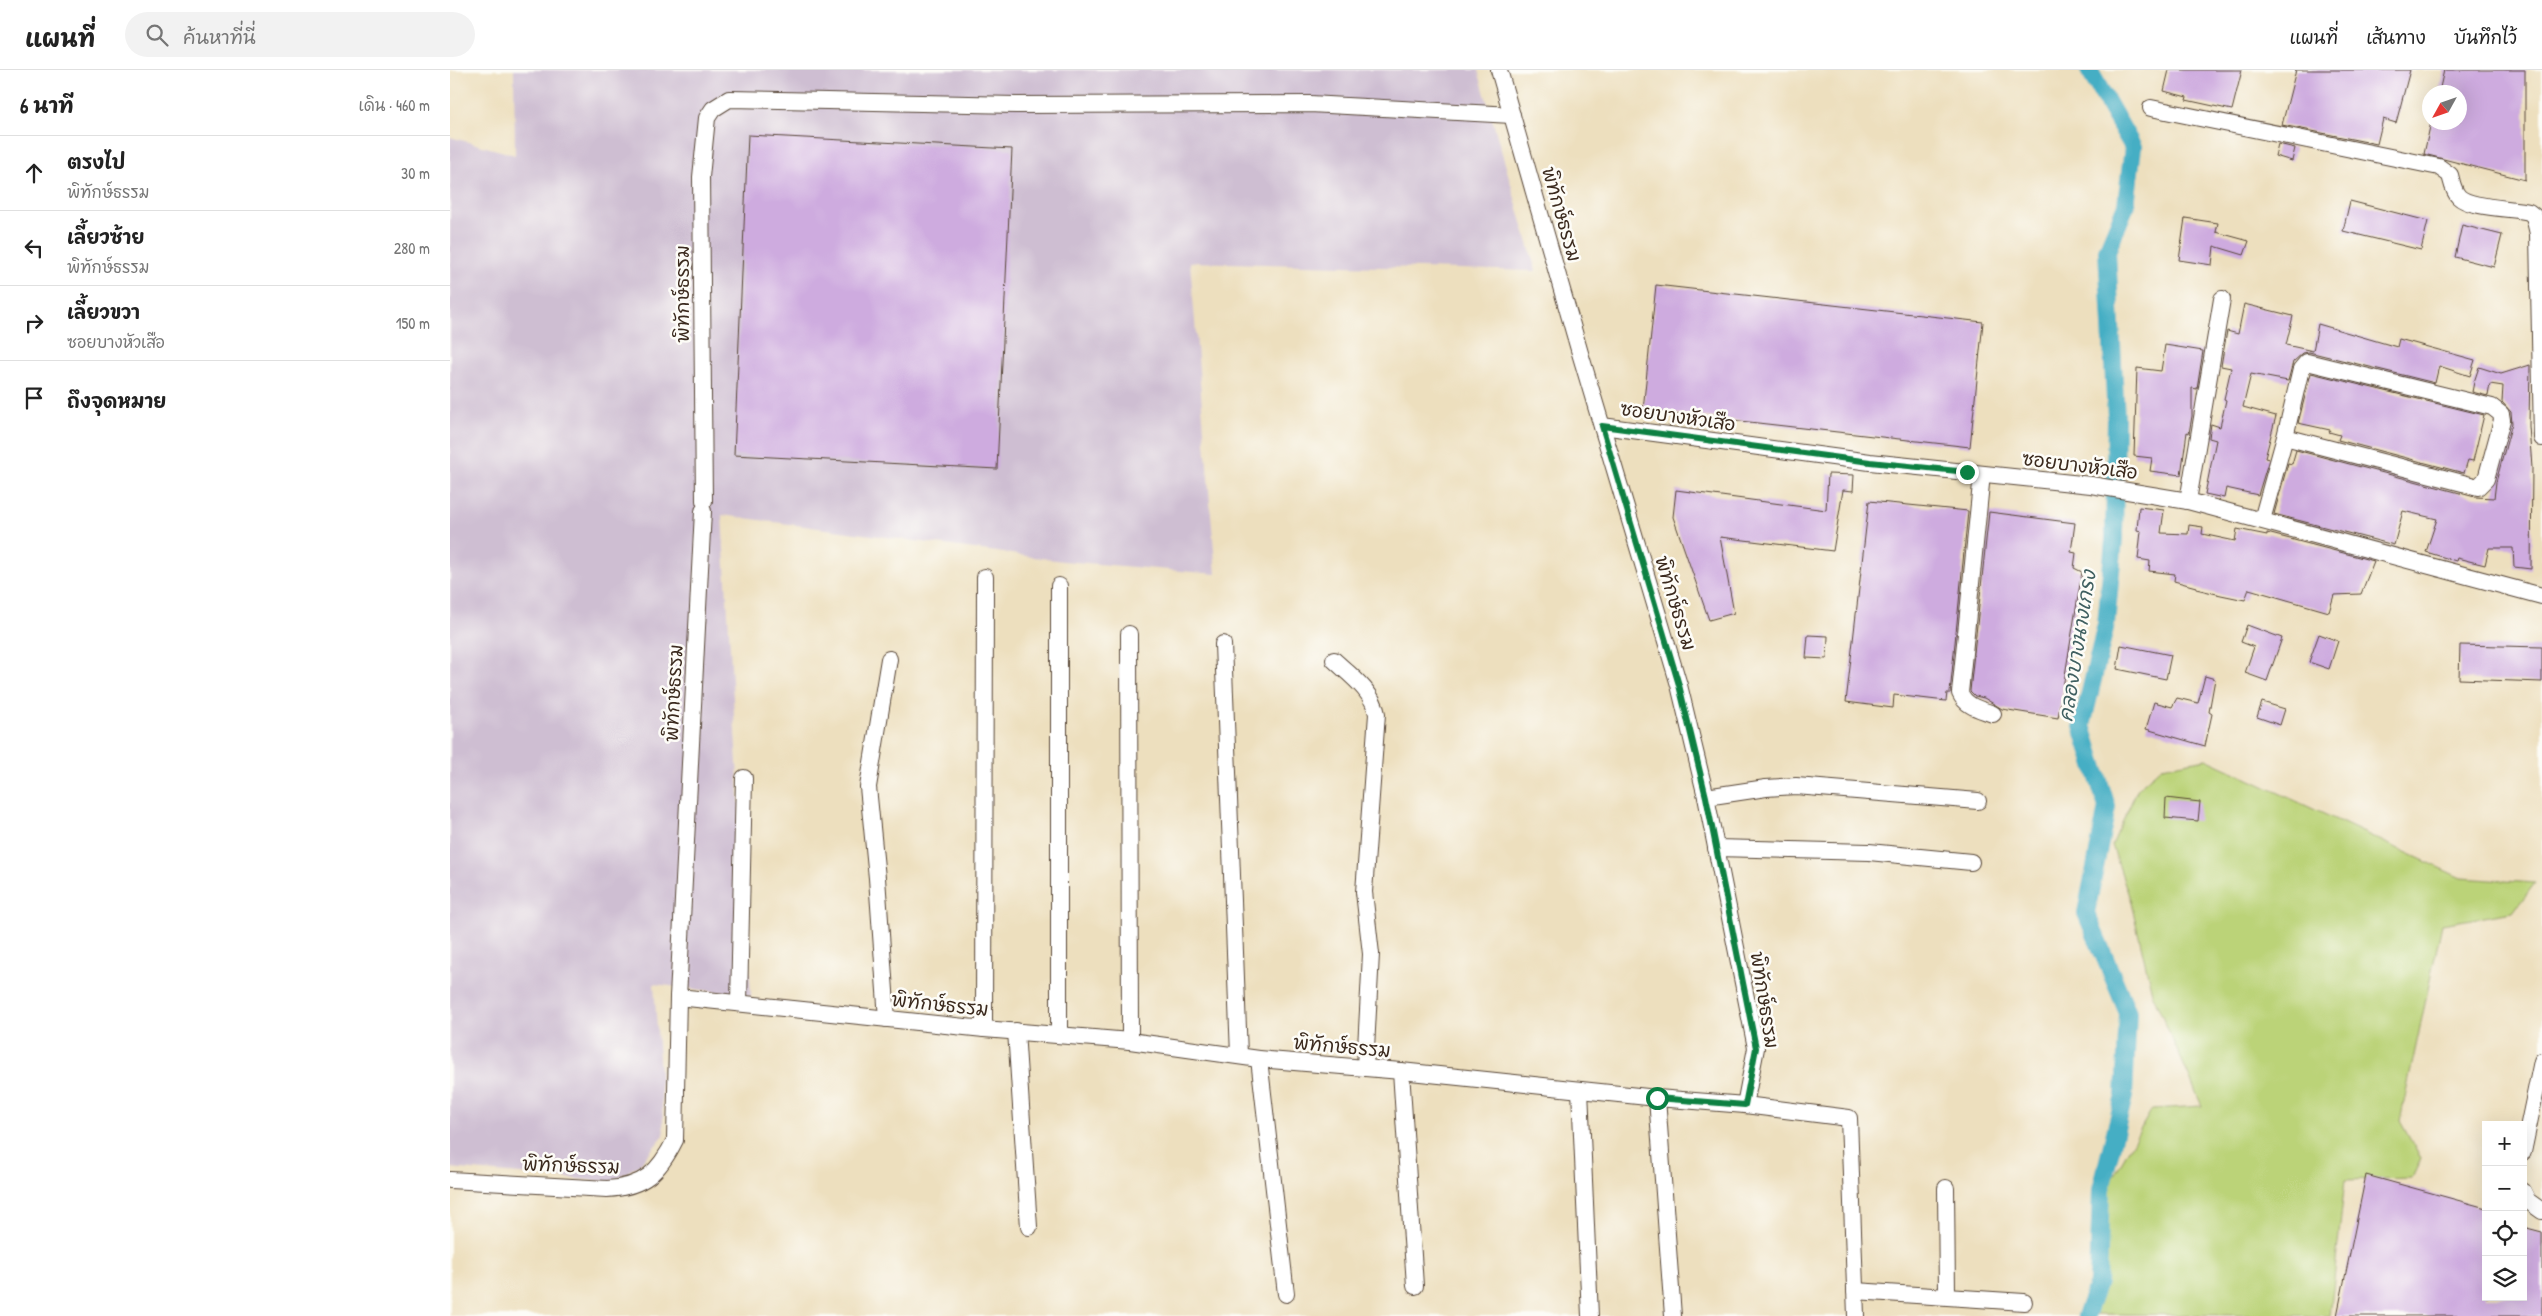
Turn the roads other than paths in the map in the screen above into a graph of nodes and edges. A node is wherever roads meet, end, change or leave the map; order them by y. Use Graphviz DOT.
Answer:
graph roads {
  1 [pos="1499,70"];
  2 [pos="2151,108"];
  3 [pos="1512,115"];
  4 [pos="2222,300"];
  5 [pos="1602,426"];
  6 [pos="2286,437"];
  7 [pos="2542,438"];
  8 [pos="1982,474"];
  9 [pos="2188,501"];
  10 [pos="2262,520"];
  11 [pos="985,577"];
  12 [pos="1059,586"];
  13 [pos="2542,589"];
  14 [pos="2542,596"];
  15 [pos="1129,634"];
  16 [pos="1222,644"];
  17 [pos="889,659"];
  18 [pos="1334,660"];
  19 [pos="1994,714"];
  20 [pos="744,778"];
  21 [pos="1706,797"];
  22 [pos="1978,801"];
  23 [pos="1716,848"];
  24 [pos="1971,862"];
  25 [pos="678,997"];
  26 [pos="739,1002"];
  27 [pos="887,1018"];
  28 [pos="984,1029"];
  29 [pos="1016,1032"];
  30 [pos="1059,1035"];
  31 [pos="1130,1041"];
  32 [pos="1239,1055"];
  33 [pos="1259,1059"];
  34 [pos="2542,1061"];
  35 [pos="1365,1067"];
  36 [pos="1401,1071"];
  37 [pos="1580,1090"];
  38 [pos="1657,1098"];
  39 [pos="1745,1105"];
  40 [pos="2527,1133"];
  41 [pos="450,1180"];
  42 [pos="1946,1188"];
  43 [pos="2527,1199"];
  44 [pos="2542,1212"];
  45 [pos="1030,1227"];
  46 [pos="1414,1286"];
  47 [pos="1855,1291"];
  48 [pos="1286,1294"];
  49 [pos="1947,1296"];
  50 [pos="2024,1302"];
  51 [pos="1590,1316"];
  52 [pos="1673,1316"];
  53 [pos="1856,1316"];
  1 -- 3 [label="street, พิทักษ์ธรรม"];
  2 -- 7 [label="street"];
  3 -- 5 [label="street, พิทักษ์ธรรม"];
  3 -- 25 [label="street, พิทักษ์ธรรม"];
  4 -- 9 [label="street"];
  5 -- 8 [label="street, ซอยบางหัวเสือ"];
  5 -- 21 [label="street, พิทักษ์ธรรม"];
  6 -- 6 [label="street"];
  6 -- 10 [label="street"];
  8 -- 9 [label="street, ซอยบางหัวเสือ"];
  8 -- 19 [label="street"];
  9 -- 10 [label="street, ซอยบางหัวเสือ"];
  10 -- 14 [label="street, ซอยบางหัวเสือ"];
  11 -- 28 [label="street"];
  12 -- 30 [label="street"];
  13 -- 14 [label="street"];
  15 -- 31 [label="street"];
  16 -- 32 [label="street"];
  17 -- 27 [label="street"];
  18 -- 35 [label="street"];
  20 -- 26 [label="street"];
  21 -- 22 [label="street"];
  21 -- 23 [label="street, พิทักษ์ธรรม"];
  23 -- 24 [label="street"];
  23 -- 39 [label="street, พิทักษ์ธรรม"];
  25 -- 26 [label="street, พิทักษ์ธรรม"];
  25 -- 41 [label="street, พิทักษ์ธรรม"];
  26 -- 27 [label="street, พิทักษ์ธรรม"];
  27 -- 28 [label="street, พิทักษ์ธรรม"];
  28 -- 29 [label="street, พิทักษ์ธรรม"];
  29 -- 30 [label="street, พิทักษ์ธรรม"];
  29 -- 45 [label="street"];
  30 -- 31 [label="street, พิทักษ์ธรรม"];
  31 -- 32 [label="street, พิทักษ์ธรรม"];
  32 -- 33 [label="street, พิทักษ์ธรรม"];
  33 -- 35 [label="street, พิทักษ์ธรรม"];
  33 -- 48 [label="street"];
  34 -- 40 [label="street"];
  35 -- 36 [label="street, พิทักษ์ธรรม"];
  36 -- 37 [label="street, พิทักษ์ธรรม"];
  36 -- 46 [label="street"];
  37 -- 38 [label="street, พิทักษ์ธรรม"];
  37 -- 51 [label="street"];
  38 -- 39 [label="street, พิทักษ์ธรรม"];
  38 -- 52 [label="street"];
  39 -- 47 [label="street"];
  42 -- 49 [label="street"];
  43 -- 44 [label="street"];
  47 -- 49 [label="street"];
  47 -- 53 [label="street"];
  49 -- 50 [label="street"];
}
